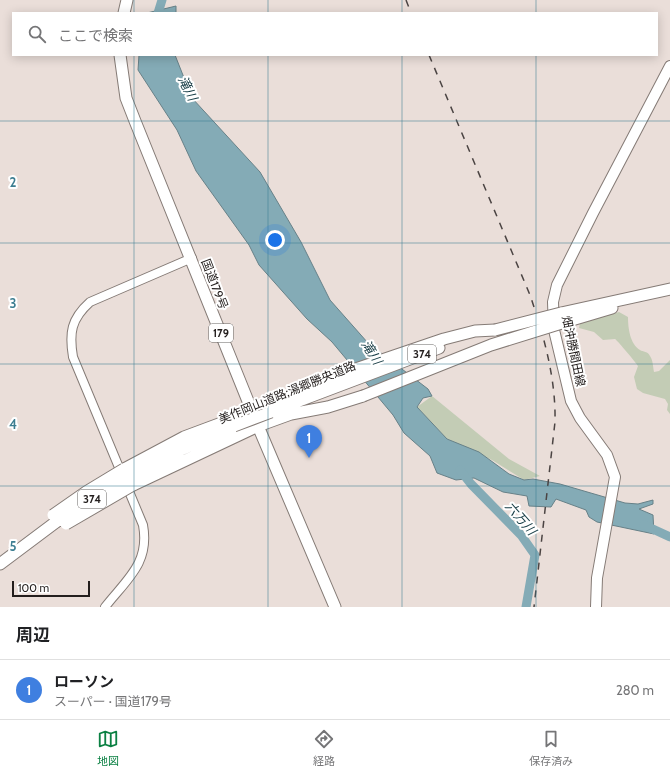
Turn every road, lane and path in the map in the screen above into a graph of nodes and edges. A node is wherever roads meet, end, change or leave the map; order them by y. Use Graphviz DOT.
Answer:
graph roads {
  1 [pos="128,0"];
  2 [pos="124,12"];
  3 [pos="120,56"];
  4 [pos="670,66"];
  5 [pos="192,258"];
  6 [pos="670,290"];
  7 [pos="563,318"];
  8 [pos="347,377"];
  9 [pos="252,410"];
  10 [pos="258,426"];
  11 [pos="129,477"];
  12 [pos="5,561"];
  13 [pos="105,607"];
  14 [pos="335,607"];
  15 [pos="596,607"];
  1 -- 2 [label="highway"];
  3 -- 5 [label="highway, 国道179号 / 179"];
  4 -- 15 [label="main road, 畑沖勝間田線"];
  5 -- 9 [label="highway, 国道179号 / 179"];
  5 -- 13 [label="street"];
  6 -- 7 [label="highway"];
  7 -- 8 [label="highway, 美作岡山道路;湯郷勝央道路 / 374, bridge"];
  7 -- 10 [label="highway, bridge"];
  8 -- 9 [label="highway"];
  8 -- 11 [label="highway, 美作岡山道路;湯郷勝央道路 / 374, bridge"];
  9 -- 10 [label="highway, 国道179号 / 179"];
  9 -- 11 [label="highway"];
  10 -- 11 [label="highway"];
  10 -- 14 [label="highway, 国道179号 / 179"];
  11 -- 12 [label="highway, 美作岡山道路;湯郷勝央道路 / 374, bridge"];
}
